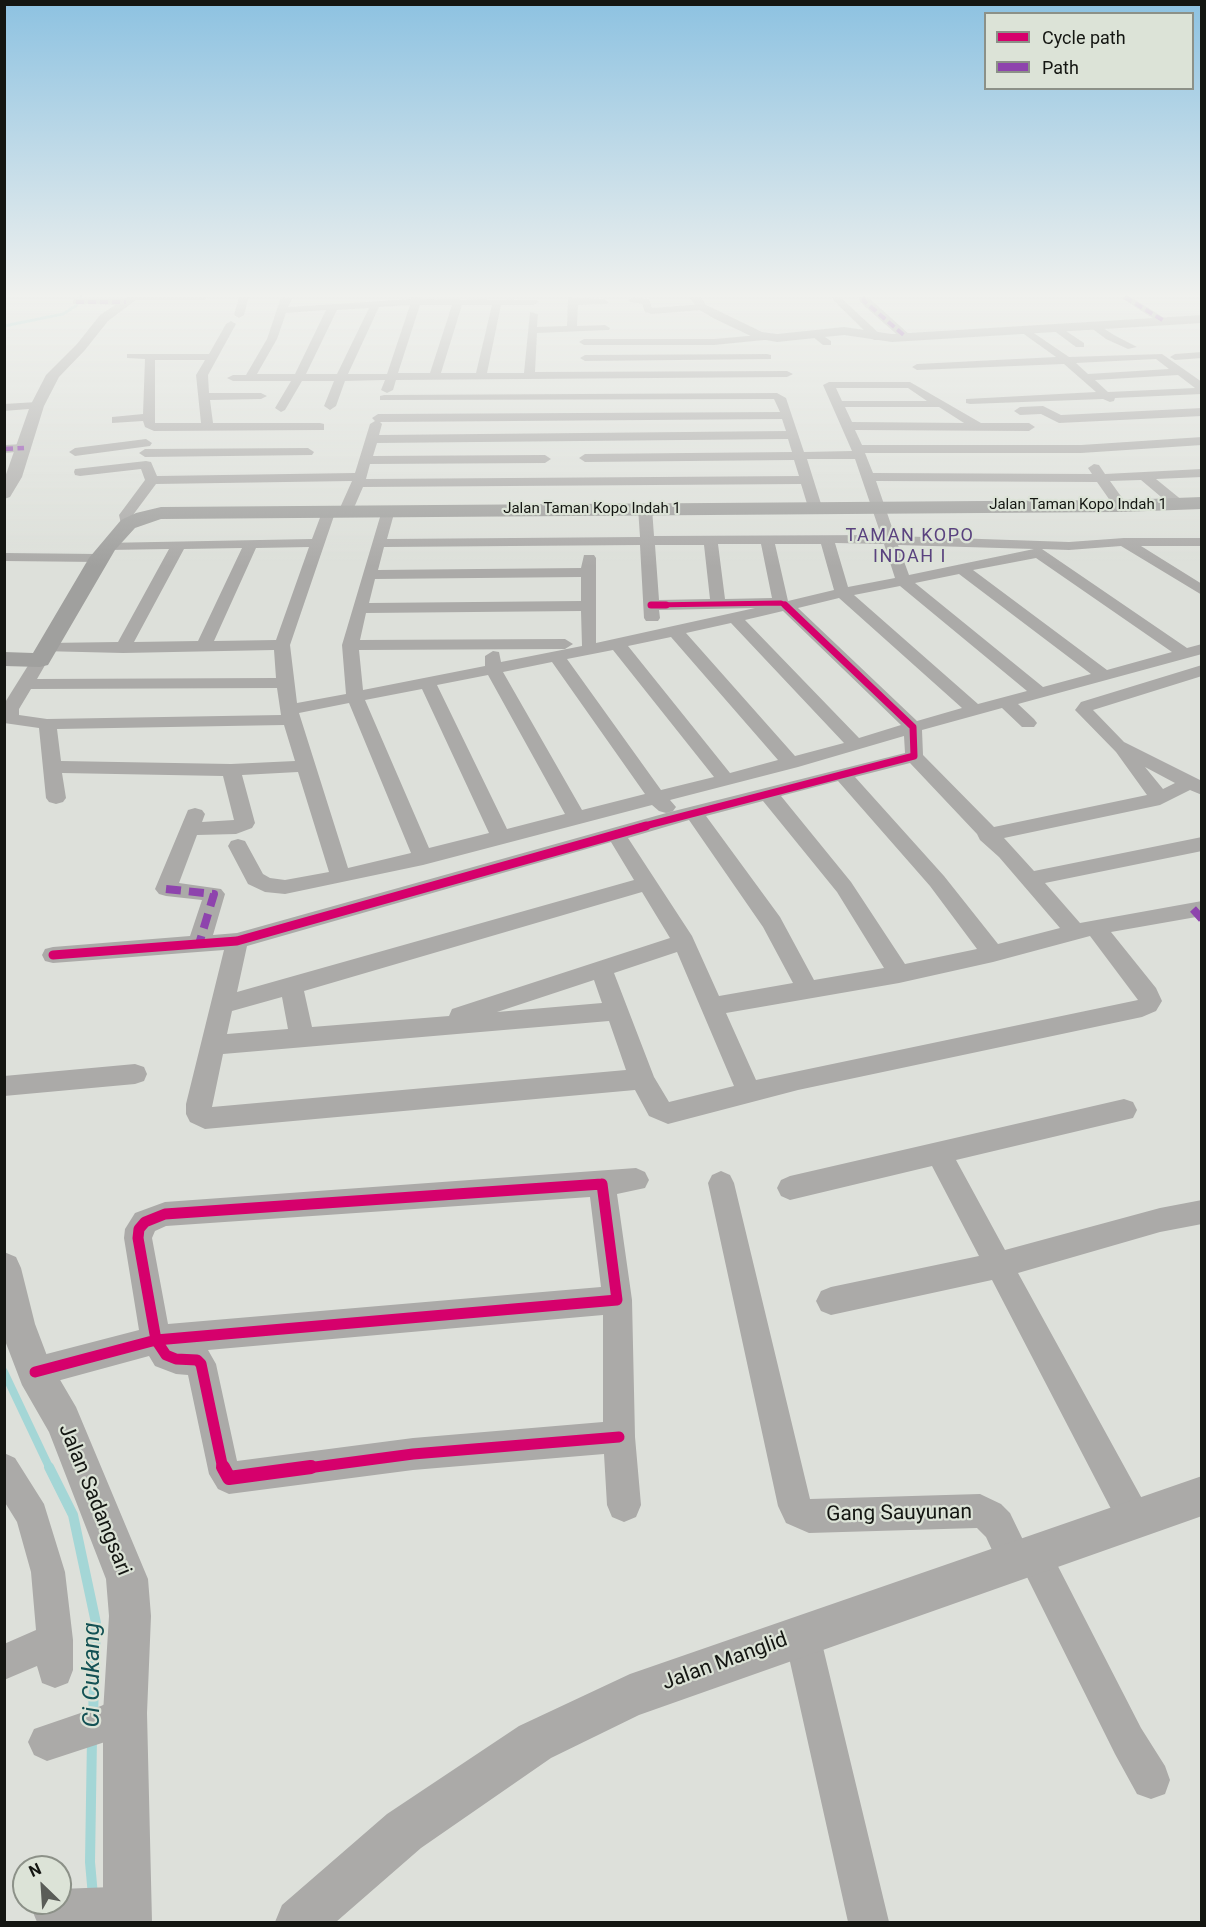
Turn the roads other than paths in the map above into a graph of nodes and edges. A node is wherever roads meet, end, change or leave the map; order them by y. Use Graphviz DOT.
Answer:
graph roads {
  1 [pos="47,387"];
  2 [pos="151,387"];
  3 [pos="202,387"];
  4 [pos="293,387"];
  5 [pos="337,387"];
  6 [pos="388,387"];
  7 [pos="583,387"];
  8 [pos="831,387"];
  9 [pos="911,387"];
  10 [pos="1041,387"];
  11 [pos="1095,387"];
  12 [pos="1202,390"];
  13 [pos="261,396"];
  14 [pos="582,396"];
  15 [pos="1106,396"];
  16 [pos="203,397"];
  17 [pos="384,398"];
  18 [pos="984,401"];
  19 [pos="838,404"];
  20 [pos="941,404"];
  21 [pos="37,406"];
  22 [pos="4,408"];
  23 [pos="1202,412"];
  24 [pos="223,415"];
  25 [pos="787,415"];
  26 [pos="1132,416"];
  27 [pos="582,417"];
  28 [pos="378,418"];
  29 [pos="116,420"];
  30 [pos="152,422"];
  31 [pos="846,426"];
  32 [pos="976,426"];
  33 [pos="272,427"];
  34 [pos="320,427"];
  35 [pos="1029,427"];
  36 [pos="793,435"];
  37 [pos="372,438"];
  38 [pos="545,438"];
  39 [pos="582,438"];
  40 [pos="1202,441"];
  41 [pos="1078,444"];
  42 [pos="24,448"];
  43 [pos="4,449"];
  44 [pos="75,452"];
  45 [pos="308,452"];
  46 [pos="858,452"];
  47 [pos="146,454"];
  48 [pos="798,455"];
  49 [pos="585,458"];
  50 [pos="545,459"];
  51 [pos="366,460"];
  52 [pos="80,472"];
  53 [pos="1202,472"];
  54 [pos="1144,476"];
  55 [pos="867,477"];
  56 [pos="1101,477"];
  57 [pos="297,478"];
  58 [pos="152,480"];
  59 [pos="359,480"];
  60 [pos="806,480"];
  61 [pos="542,481"];
  62 [pos="585,481"];
  63 [pos="5,492"];
  64 [pos="1202,503"];
  65 [pos="1178,504"];
  66 [pos="1121,506"];
  67 [pos="815,507"];
  68 [pos="879,507"];
  69 [pos="645,508"];
  70 [pos="585,509"];
  71 [pos="337,510"];
  72 [pos="388,510"];
  73 [pos="129,524"];
  74 [pos="710,539"];
  75 [pos="767,539"];
  76 [pos="827,539"];
  77 [pos="647,540"];
  78 [pos="891,540"];
  79 [pos="590,541"];
  80 [pos="1124,542"];
  81 [pos="1202,542"];
  82 [pos="316,543"];
  83 [pos="378,543"];
  84 [pos="251,544"];
  85 [pos="179,545"];
  86 [pos="1069,546"];
  87 [pos="104,552"];
  88 [pos="1040,553"];
  89 [pos="4,556"];
  90 [pos="962,569"];
  91 [pos="589,572"];
  92 [pos="370,575"];
  93 [pos="904,580"];
  94 [pos="1202,591"];
  95 [pos="842,593"];
  96 [pos="718,603"];
  97 [pos="651,604"];
  98 [pos="784,605"];
  99 [pos="589,606"];
  100 [pos="360,608"];
  101 [pos="734,617"];
  102 [pos="674,630"];
  103 [pos="652,635"];
  104 [pos="4,644"];
  105 [pos="494,644"];
  106 [pos="588,644"];
  107 [pos="282,645"];
  108 [pos="350,645"];
  109 [pos="613,645"];
  110 [pos="203,647"];
  111 [pos="123,648"];
  112 [pos="46,650"];
  113 [pos="1193,651"];
  114 [pos="556,656"];
  115 [pos="4,659"];
  116 [pos="493,669"];
  117 [pos="1201,671"];
  118 [pos="1103,675"];
  119 [pos="427,682"];
  120 [pos="285,683"];
  121 [pos="27,684"];
  122 [pos="1041,693"];
  123 [pos="355,696"];
  124 [pos="1007,703"];
  125 [pos="976,711"];
  126 [pos="290,715"];
  127 [pos="1028,723"];
  128 [pos="47,724"];
  129 [pos="913,727"];
  130 [pos="856,745"];
  131 [pos="1118,746"];
  132 [pos="914,756"];
  133 [pos="791,763"];
  134 [pos="307,766"];
  135 [pos="52,767"];
  136 [pos="231,770"];
  137 [pos="842,774"];
  138 [pos="726,780"];
  139 [pos="1195,786"];
  140 [pos="769,795"];
  141 [pos="56,798"];
  142 [pos="657,798"];
  143 [pos="1160,799"];
  144 [pos="686,816"];
  145 [pos="577,819"];
  146 [pos="616,835"];
  147 [pos="987,835"];
  148 [pos="501,838"];
  149 [pos="1202,844"];
  150 [pos="238,846"];
  151 [pos="423,858"];
  152 [pos="341,877"];
  153 [pos="1029,879"];
  154 [pos="648,883"];
  155 [pos="1199,912"];
  156 [pos="1086,930"];
  157 [pos="237,941"];
  158 [pos="684,942"];
  159 [pos="199,944"];
  160 [pos="993,954"];
  161 [pos="53,955"];
  162 [pos="601,968"];
  163 [pos="899,974"];
  164 [pos="291,985"];
  165 [pos="809,991"];
  166 [pos="223,1005"];
  167 [pos="713,1006"];
  168 [pos="618,1011"];
  169 [pos="427,1027"];
  170 [pos="302,1039"];
  171 [pos="214,1045"];
  172 [pos="135,1074"];
  173 [pos="642,1079"];
  174 [pos="4,1086"];
  175 [pos="749,1092"];
  176 [pos="1124,1110"];
  177 [pos="938,1152"];
  178 [pos="636,1180"];
  179 [pos="721,1183"];
  180 [pos="602,1184"];
  181 [pos="790,1188"];
  182 [pos="1201,1212"];
  183 [pos="999,1265"];
  184 [pos="4,1268"];
  185 [pos="617,1300"];
  186 [pos="831,1301"];
  187 [pos="156,1340"];
  188 [pos="35,1372"];
  189 [pos="619,1437"];
  190 [pos="5,1474"];
  191 [pos="1202,1496"];
  192 [pos="624,1504"];
  193 [pos="1134,1518"];
  194 [pos="1025,1558"];
  195 [pos="802,1635"];
  196 [pos="4,1662"];
  197 [pos="1151,1780"];
  198 [pos="100,1912"];
  199 [pos="299,1923"];
  200 [pos="869,1923"];
  1 -- 21 [label="street"];
  2 -- 30 [label="street"];
  3 -- 16 [label="street"];
  4 -- 33 [label="street"];
  5 -- 34 [label="street"];
  6 -- 17 [label="street"];
  7 -- 14 [label="street"];
  8 -- 19 [label="street"];
  9 -- 20 [label="street"];
  10 -- 18 [label="street"];
  11 -- 15 [label="street"];
  12 -- 15 [label="street"];
  13 -- 24 [label="street"];
  14 -- 17 [label="street"];
  14 -- 25 [label="street"];
  14 -- 27 [label="street"];
  15 -- 18 [label="street"];
  15 -- 26 [label="street"];
  16 -- 24 [label="street"];
  16 -- 24 [label="street"];
  17 -- 28 [label="street"];
  18 -- 26 [label="street"];
  19 -- 20 [label="street"];
  19 -- 31 [label="street"];
  20 -- 32 [label="street"];
  21 -- 22 [label="street"];
  21 -- 42 [label="street"];
  23 -- 26 [label="street"];
  24 -- 30 [label="street"];
  24 -- 33 [label="street"];
  25 -- 27 [label="street"];
  25 -- 36 [label="street"];
  27 -- 28 [label="street"];
  27 -- 39 [label="street"];
  28 -- 37 [label="street"];
  29 -- 30 [label="street"];
  30 -- 47 [label="street"];
  31 -- 32 [label="street"];
  31 -- 46 [label="street"];
  32 -- 35 [label="street"];
  33 -- 34 [label="street"];
  34 -- 45 [label="street"];
  36 -- 39 [label="street"];
  36 -- 48 [label="street"];
  37 -- 38 [label="street"];
  37 -- 51 [label="street"];
  38 -- 39 [label="street"];
  38 -- 50 [label="street"];
  39 -- 49 [label="street"];
  40 -- 41 [label="street"];
  41 -- 46 [label="street"];
  41 -- 56 [label="street"];
  42 -- 43 [label="street"];
  42 -- 63 [label="street"];
  44 -- 47 [label="street"];
  45 -- 47 [label="street"];
  45 -- 57 [label="street"];
  46 -- 48 [label="street"];
  46 -- 55 [label="street"];
  47 -- 52 [label="street"];
  47 -- 58 [label="street"];
  48 -- 49 [label="street"];
  48 -- 60 [label="street"];
  49 -- 62 [label="street"];
  50 -- 51 [label="street"];
  50 -- 61 [label="street"];
  51 -- 59 [label="street"];
  53 -- 54 [label="street"];
  54 -- 56 [label="street"];
  54 -- 65 [label="street"];
  55 -- 56 [label="street"];
  55 -- 68 [label="street"];
  56 -- 66 [label="street"];
  57 -- 58 [label="street"];
  57 -- 59 [label="street"];
  58 -- 73 [label="street"];
  59 -- 61 [label="street"];
  59 -- 71 [label="street"];
  60 -- 62 [label="street"];
  60 -- 67 [label="street"];
  61 -- 62 [label="street"];
  62 -- 70 [label="street"];
  64 -- 65 [label="main road, Jalan Taman Kopo Indah 1"];
  65 -- 66 [label="main road, Jalan Taman Kopo Indah 1"];
  66 -- 68 [label="main road, Jalan Taman Kopo Indah 1"];
  67 -- 68 [label="main road, Jalan Taman Kopo Indah 1"];
  67 -- 69 [label="main road, Jalan Taman Kopo Indah 1"];
  68 -- 78 [label="street"];
  69 -- 70 [label="main road, Jalan Taman Kopo Indah 1"];
  69 -- 77 [label="street"];
  70 -- 72 [label="main road, Jalan Taman Kopo Indah 1"];
  71 -- 72 [label="main road, Jalan Taman Kopo Indah 1"];
  71 -- 73 [label="main road, Jalan Taman Kopo Indah 1"];
  71 -- 82 [label="street"];
  72 -- 83 [label="street"];
  73 -- 87 [label="main road, Jalan Taman Kopo Indah 1"];
  74 -- 75 [label="street"];
  74 -- 77 [label="street"];
  74 -- 96 [label="street"];
  75 -- 76 [label="street"];
  75 -- 98 [label="street"];
  76 -- 78 [label="street"];
  76 -- 95 [label="street"];
  77 -- 79 [label="street"];
  77 -- 97 [label="street"];
  78 -- 86 [label="street"];
  78 -- 93 [label="street"];
  79 -- 83 [label="street"];
  79 -- 91 [label="street"];
  80 -- 81 [label="street"];
  80 -- 86 [label="street"];
  80 -- 94 [label="street"];
  82 -- 84 [label="street"];
  82 -- 107 [label="street"];
  83 -- 92 [label="street"];
  84 -- 85 [label="street"];
  84 -- 110 [label="street"];
  85 -- 87 [label="street"];
  85 -- 111 [label="street"];
  86 -- 88 [label="street"];
  87 -- 89 [label="street"];
  87 -- 112 [label="main road, Jalan Taman Kopo Indah 1"];
  88 -- 90 [label="street"];
  88 -- 113 [label="street"];
  90 -- 93 [label="street"];
  90 -- 118 [label="street"];
  91 -- 92 [label="street"];
  91 -- 99 [label="street"];
  92 -- 100 [label="street"];
  93 -- 95 [label="street"];
  93 -- 122 [label="street"];
  95 -- 98 [label="street"];
  95 -- 125 [label="street"];
  96 -- 97 [label="street"];
  96 -- 98 [label="street"];
  97 -- 103 [label="street"];
  98 -- 101 [label="street"];
  98 -- 129 [label="street"];
  99 -- 100 [label="street"];
  99 -- 106 [label="street"];
  100 -- 108 [label="street"];
  101 -- 102 [label="street"];
  101 -- 130 [label="street"];
  102 -- 103 [label="street"];
  102 -- 133 [label="street"];
  103 -- 109 [label="street"];
  104 -- 112 [label="main road"];
  105 -- 106 [label="street"];
  105 -- 108 [label="street"];
  105 -- 116 [label="street"];
  106 -- 109 [label="street"];
  107 -- 110 [label="street"];
  107 -- 120 [label="street"];
  108 -- 123 [label="street"];
  109 -- 114 [label="street"];
  109 -- 138 [label="street"];
  110 -- 111 [label="street"];
  111 -- 112 [label="street"];
  112 -- 115 [label="main road"];
  112 -- 121 [label="street"];
  113 -- 118 [label="street"];
  114 -- 116 [label="street"];
  114 -- 142 [label="street"];
  116 -- 119 [label="street"];
  116 -- 145 [label="street"];
  117 -- 131 [label="street"];
  118 -- 122 [label="street"];
  119 -- 123 [label="street"];
  119 -- 148 [label="street"];
  120 -- 121 [label="street"];
  120 -- 126 [label="street"];
  121 -- 128 [label="street"];
  122 -- 124 [label="street"];
  123 -- 126 [label="street"];
  123 -- 151 [label="street"];
  124 -- 125 [label="street"];
  124 -- 127 [label="street"];
  125 -- 129 [label="street"];
  126 -- 128 [label="street"];
  126 -- 134 [label="street"];
  128 -- 135 [label="street"];
  129 -- 130 [label="street"];
  129 -- 132 [label="street"];
  130 -- 133 [label="street"];
  131 -- 139 [label="street"];
  131 -- 143 [label="street"];
  132 -- 137 [label="street"];
  132 -- 147 [label="street"];
  133 -- 138 [label="street"];
  134 -- 136 [label="street"];
  134 -- 152 [label="street"];
  135 -- 136 [label="street"];
  135 -- 141 [label="street"];
  136 -- 159 [label="street"];
  137 -- 140 [label="street"];
  137 -- 160 [label="street"];
  138 -- 142 [label="street"];
  139 -- 143 [label="street"];
  140 -- 144 [label="street"];
  140 -- 163 [label="street"];
  142 -- 144 [label="street"];
  142 -- 145 [label="street"];
  143 -- 147 [label="street"];
  144 -- 146 [label="street"];
  144 -- 165 [label="street"];
  145 -- 148 [label="street"];
  146 -- 154 [label="street"];
  146 -- 157 [label="street"];
  147 -- 153 [label="street"];
  148 -- 151 [label="street"];
  149 -- 153 [label="street"];
  150 -- 152 [label="street"];
  151 -- 152 [label="street"];
  153 -- 156 [label="street"];
  154 -- 158 [label="street"];
  154 -- 164 [label="street"];
  155 -- 156 [label="street"];
  156 -- 160 [label="street"];
  156 -- 175 [label="street"];
  157 -- 159 [label="street"];
  157 -- 166 [label="street"];
  158 -- 162 [label="street"];
  158 -- 167 [label="street"];
  159 -- 161 [label="street"];
  160 -- 163 [label="street"];
  162 -- 168 [label="street"];
  162 -- 169 [label="street"];
  163 -- 165 [label="street"];
  164 -- 166 [label="street"];
  164 -- 170 [label="street"];
  165 -- 167 [label="street"];
  166 -- 171 [label="street"];
  167 -- 175 [label="street"];
  168 -- 169 [label="street"];
  168 -- 173 [label="street"];
  169 -- 170 [label="street"];
  170 -- 171 [label="street"];
  171 -- 173 [label="street"];
  172 -- 174 [label="street"];
  173 -- 175 [label="street"];
  176 -- 177 [label="street"];
  177 -- 181 [label="street"];
  177 -- 183 [label="street"];
  178 -- 180 [label="street"];
  179 -- 194 [label="street, Gang Sauyunan"];
  180 -- 185 [label="street"];
  180 -- 187 [label="street"];
  182 -- 183 [label="street"];
  183 -- 186 [label="street"];
  183 -- 193 [label="street"];
  184 -- 188 [label="street, Jalan Sadangsari"];
  185 -- 187 [label="street"];
  185 -- 189 [label="street"];
  187 -- 188 [label="street"];
  187 -- 189 [label="street"];
  188 -- 198 [label="street, Jalan Sadangsari"];
  189 -- 192 [label="street"];
  190 -- 196 [label="street"];
  191 -- 193 [label="street, Jalan Manglid"];
  193 -- 194 [label="street, Jalan Manglid"];
  194 -- 195 [label="street, Jalan Manglid"];
  194 -- 197 [label="street, Gang Sauyunan"];
  195 -- 199 [label="street, Jalan Manglid"];
  195 -- 200 [label="street"];
}
